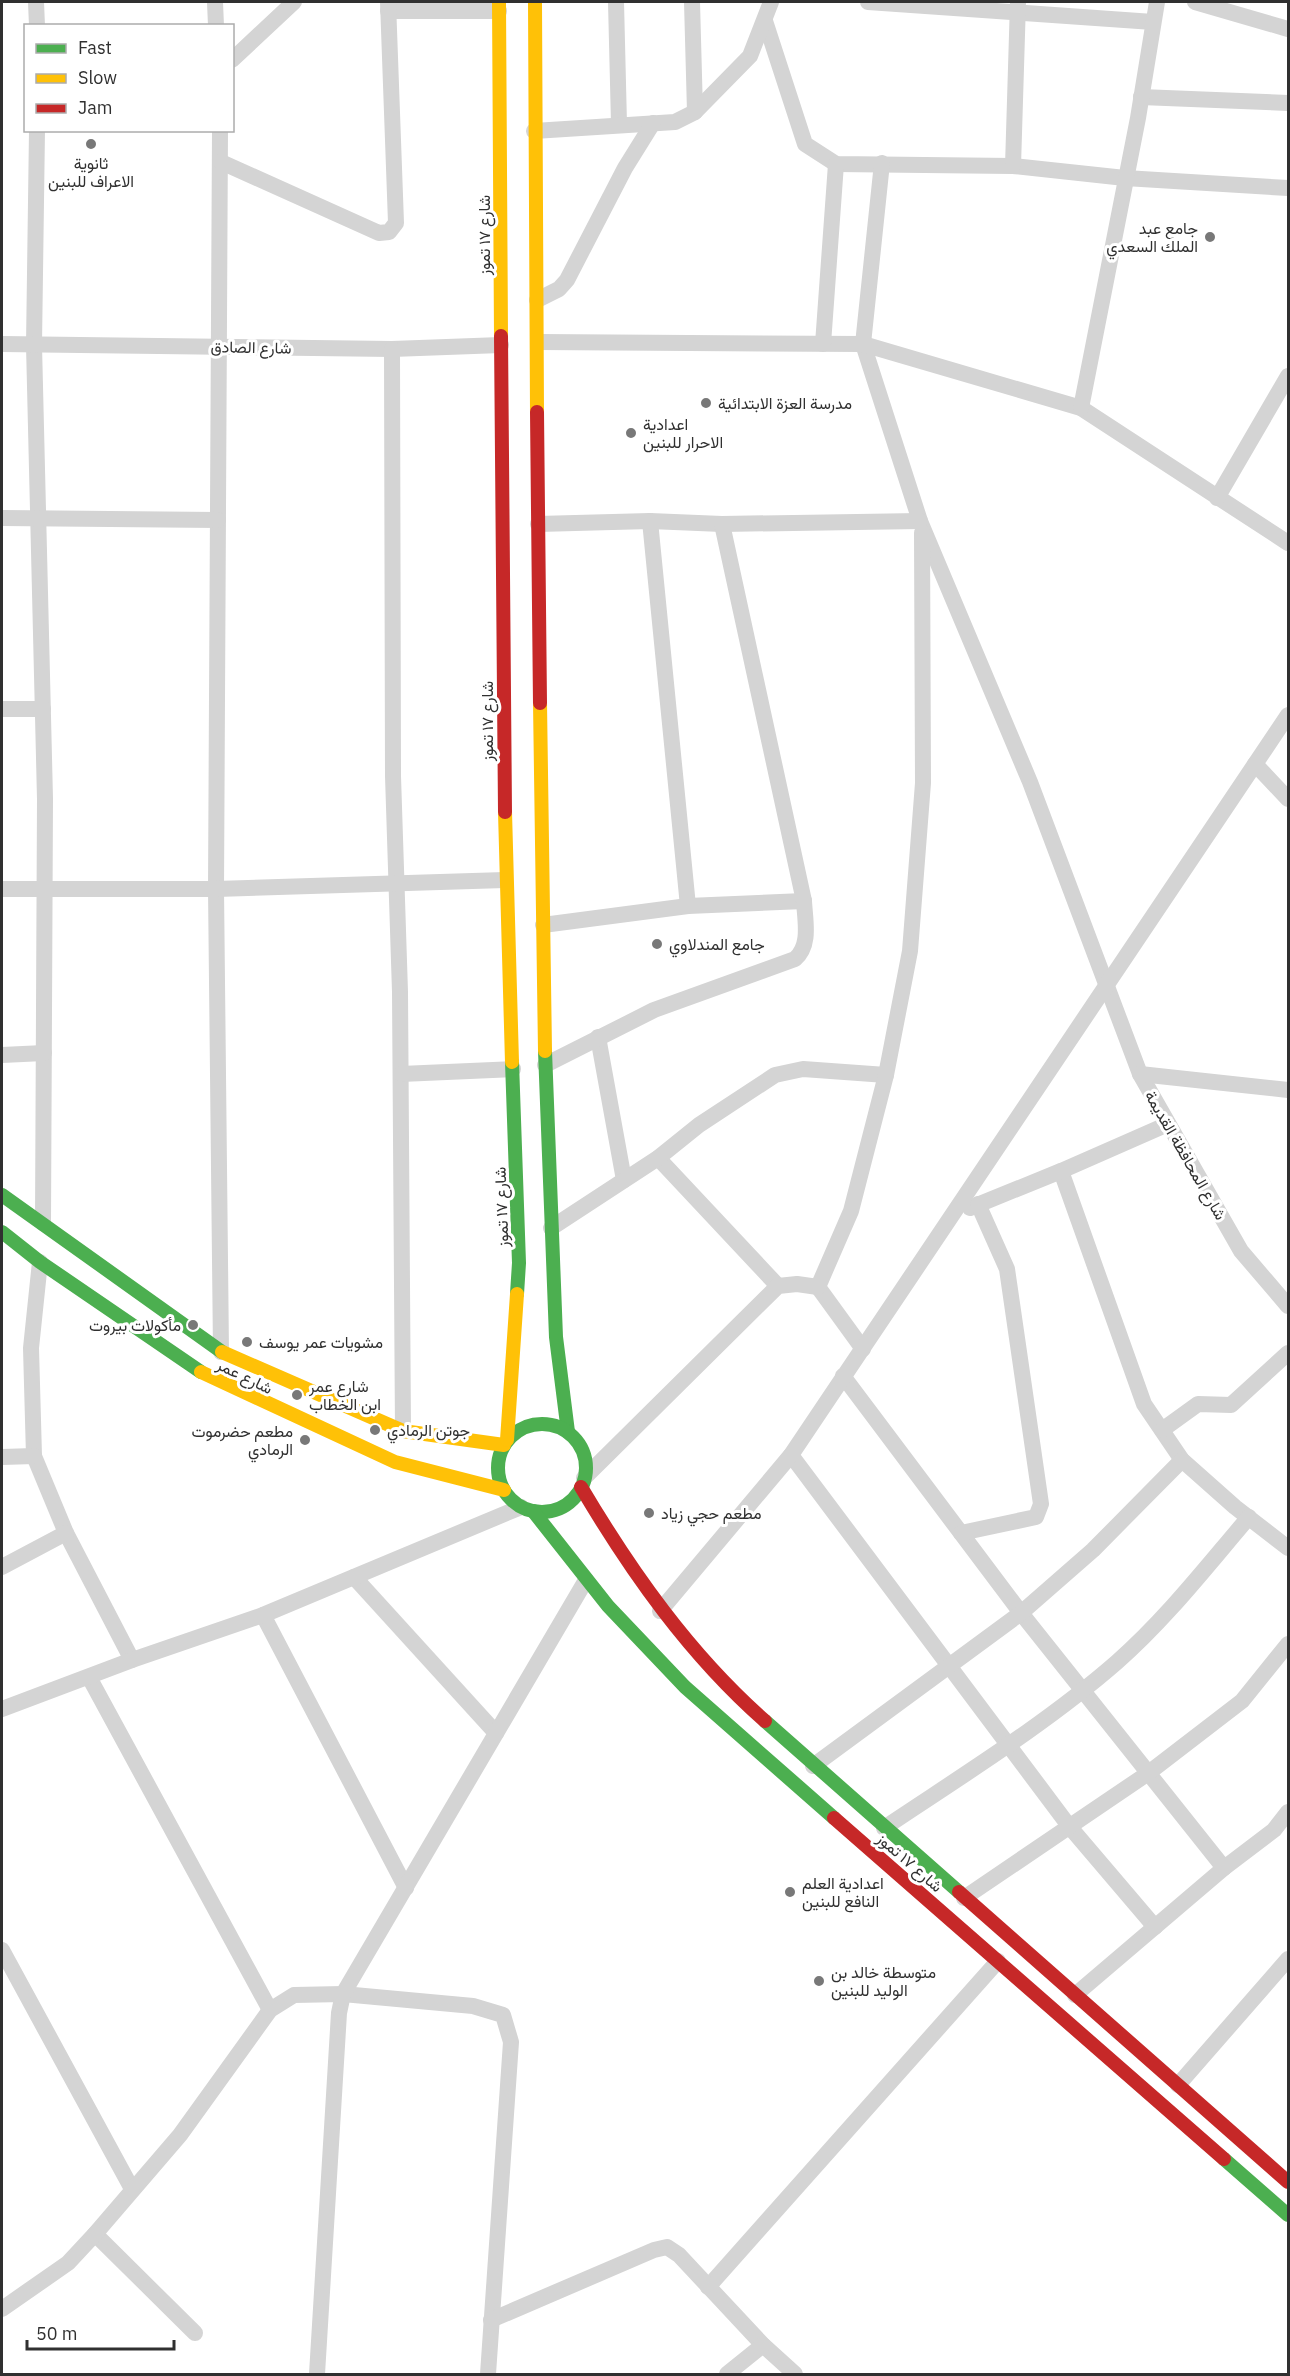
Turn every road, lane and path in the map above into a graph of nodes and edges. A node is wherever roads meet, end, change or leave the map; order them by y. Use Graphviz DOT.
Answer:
graph roads {
  1 [pos="36,2"];
  2 [pos="215,2"];
  3 [pos="294,2"];
  4 [pos="535,2"];
  5 [pos="616,2"];
  6 [pos="692,2"];
  7 [pos="771,2"];
  8 [pos="868,2"];
  9 [pos="1157,2"];
  10 [pos="1195,2"];
  11 [pos="388,6"];
  12 [pos="499,6"];
  13 [pos="1018,8"];
  14 [pos="765,21"];
  15 [pos="1153,22"];
  16 [pos="37,24"];
  17 [pos="216,24"];
  18 [pos="1288,29"];
  19 [pos="234,58"];
  20 [pos="1141,97"];
  21 [pos="1288,103"];
  22 [pos="695,112"];
  23 [pos="653,123"];
  24 [pos="619,124"];
  25 [pos="534,131"];
  26 [pos="37,132"];
  27 [pos="220,132"];
  28 [pos="221,162"];
  29 [pos="882,163"];
  30 [pos="836,164"];
  31 [pos="1013,166"];
  32 [pos="1125,178"];
  33 [pos="1288,188"];
  34 [pos="537,300"];
  35 [pos="538,342"];
  36 [pos="2,344"];
  37 [pos="823,344"];
  38 [pos="863,344"];
  39 [pos="34,345"];
  40 [pos="501,345"];
  41 [pos="220,346"];
  42 [pos="392,349"];
  43 [pos="1288,376"];
  44 [pos="1081,408"];
  45 [pos="1217,498"];
  46 [pos="2,518"];
  47 [pos="38,518"];
  48 [pos="218,520"];
  49 [pos="650,521"];
  50 [pos="921,523"];
  51 [pos="538,524"];
  52 [pos="722,524"];
  53 [pos="1288,543"];
  54 [pos="2,709"];
  55 [pos="43,709"];
  56 [pos="1288,716"];
  57 [pos="1255,764"];
  58 [pos="1288,799"];
  59 [pos="505,880"];
  60 [pos="397,884"];
  61 [pos="2,888"];
  62 [pos="45,888"];
  63 [pos="216,889"];
  64 [pos="804,901"];
  65 [pos="688,906"];
  66 [pos="543,925"];
  67 [pos="1107,989"];
  68 [pos="598,1037"];
  69 [pos="44,1053"];
  70 [pos="2,1054"];
  71 [pos="545,1065"];
  72 [pos="513,1069"];
  73 [pos="401,1074"];
  74 [pos="1140,1074"];
  75 [pos="886,1075"];
  76 [pos="1288,1090"];
  77 [pos="1168,1124"];
  78 [pos="658,1158"];
  79 [pos="1061,1171"];
  80 [pos="624,1180"];
  81 [pos="2,1195"];
  82 [pos="978,1204"];
  83 [pos="953,1214"];
  84 [pos="43,1223"];
  85 [pos="552,1228"];
  86 [pos="2,1232"];
  87 [pos="40,1262"];
  88 [pos="778,1286"];
  89 [pos="818,1287"];
  90 [pos="1288,1306"];
  91 [pos="863,1348"];
  92 [pos="221,1352"];
  93 [pos="1288,1353"];
  94 [pos="843,1376"];
  95 [pos="1162,1430"];
  96 [pos="404,1431"];
  97 [pos="568,1432"];
  98 [pos="506,1443"];
  99 [pos="791,1455"];
  100 [pos="34,1456"];
  101 [pos="2,1457"];
  102 [pos="1182,1460"];
  103 [pos="583,1482"];
  104 [pos="504,1490"];
  105 [pos="527,1509"];
  106 [pos="1249,1517"];
  107 [pos="66,1533"];
  108 [pos="961,1533"];
  109 [pos="1288,1548"];
  110 [pos="2,1567"];
  111 [pos="354,1577"];
  112 [pos="585,1580"];
  113 [pos="660,1611"];
  114 [pos="1021,1613"];
  115 [pos="263,1615"];
  116 [pos="1288,1644"];
  117 [pos="132,1660"];
  118 [pos="949,1667"];
  119 [pos="88,1677"];
  120 [pos="1082,1690"];
  121 [pos="2,1709"];
  122 [pos="496,1733"];
  123 [pos="1008,1744"];
  124 [pos="813,1766"];
  125 [pos="1147,1774"];
  126 [pos="1288,1812"];
  127 [pos="1069,1826"];
  128 [pos="884,1828"];
  129 [pos="1224,1868"];
  130 [pos="406,1888"];
  131 [pos="964,1898"];
  132 [pos="1155,1927"];
  133 [pos="2,1950"];
  134 [pos="1288,1959"];
  135 [pos="998,1961"];
  136 [pos="343,1994"];
  137 [pos="1075,1995"];
  138 [pos="270,2010"];
  139 [pos="1178,2085"];
  140 [pos="1288,2182"];
  141 [pos="132,2189"];
  142 [pos="1288,2215"];
  143 [pos="95,2234"];
  144 [pos="708,2287"];
  145 [pos="2,2309"];
  146 [pos="491,2320"];
  147 [pos="195,2333"];
  148 [pos="763,2345"];
  149 [pos="317,2374"];
  150 [pos="488,2374"];
  151 [pos="727,2374"];
  152 [pos="795,2374"];
  1 -- 16 [label="street"];
  2 -- 17 [label="street"];
  3 -- 19 [label="street"];
  4 -- 25 [label="main road"];
  5 -- 24 [label="street"];
  6 -- 22 [label="street"];
  7 -- 14 [label="street"];
  8 -- 13 [label="street"];
  9 -- 15 [label="street"];
  10 -- 18 [label="street"];
  11 -- 12 [label="street"];
  11 -- 28 [label="street"];
  12 -- 40 [label="main road, شارع ١٧ تموز"];
  13 -- 15 [label="street"];
  13 -- 31 [label="street"];
  14 -- 22 [label="street"];
  14 -- 30 [label="street"];
  15 -- 20 [label="street"];
  20 -- 21 [label="street"];
  20 -- 32 [label="street"];
  22 -- 23 [label="street"];
  23 -- 24 [label="street"];
  23 -- 34 [label="street"];
  24 -- 25 [label="street"];
  25 -- 34 [label="main road"];
  26 -- 39 [label="street"];
  27 -- 28 [label="street"];
  28 -- 41 [label="street"];
  29 -- 30 [label="street"];
  29 -- 31 [label="street"];
  29 -- 38 [label="street"];
  30 -- 37 [label="street"];
  31 -- 32 [label="street"];
  32 -- 33 [label="street"];
  32 -- 44 [label="street"];
  34 -- 35 [label="main road"];
  35 -- 37 [label="street"];
  35 -- 51 [label="main road"];
  36 -- 39 [label="street, شارع الصادق"];
  37 -- 38 [label="street"];
  38 -- 44 [label="street"];
  38 -- 50 [label="street"];
  39 -- 41 [label="street, شارع الصادق"];
  39 -- 47 [label="street"];
  40 -- 42 [label="street, شارع الصادق"];
  40 -- 59 [label="main road, شارع ١٧ تموز"];
  41 -- 42 [label="street, شارع الصادق"];
  41 -- 48 [label="street"];
  42 -- 60 [label="street"];
  43 -- 45 [label="street"];
  44 -- 45 [label="street"];
  45 -- 53 [label="street"];
  46 -- 47 [label="street"];
  47 -- 48 [label="street"];
  47 -- 55 [label="street"];
  48 -- 63 [label="street"];
  49 -- 51 [label="street"];
  49 -- 52 [label="street"];
  49 -- 65 [label="street"];
  50 -- 52 [label="street"];
  50 -- 67 [label="street, شارع المحافظة القديمة"];
  50 -- 75 [label="street"];
  51 -- 66 [label="main road"];
  52 -- 64 [label="street"];
  54 -- 55 [label="street"];
  55 -- 62 [label="street"];
  56 -- 57 [label="street"];
  57 -- 58 [label="street"];
  57 -- 67 [label="street"];
  59 -- 60 [label="street"];
  59 -- 72 [label="main road, شارع ١٧ تموز"];
  60 -- 63 [label="street"];
  60 -- 73 [label="street"];
  61 -- 62 [label="street"];
  62 -- 63 [label="street"];
  62 -- 69 [label="street"];
  63 -- 92 [label="street"];
  64 -- 65 [label="street"];
  64 -- 68 [label="street"];
  65 -- 66 [label="street"];
  66 -- 71 [label="main road"];
  67 -- 74 [label="street, شارع المحافظة القديمة"];
  67 -- 83 [label="street"];
  68 -- 71 [label="street"];
  68 -- 80 [label="street"];
  69 -- 70 [label="street"];
  69 -- 84 [label="street"];
  71 -- 85 [label="main road"];
  72 -- 73 [label="street"];
  72 -- 98 [label="main road, شارع ١٧ تموز"];
  73 -- 96 [label="street"];
  74 -- 76 [label="street"];
  74 -- 77 [label="street, شارع المحافظة القديمة"];
  75 -- 78 [label="street"];
  75 -- 89 [label="street"];
  77 -- 79 [label="street"];
  77 -- 90 [label="street, شارع المحافظة القديمة"];
  78 -- 80 [label="street"];
  78 -- 88 [label="street"];
  79 -- 82 [label="street"];
  79 -- 95 [label="street"];
  80 -- 85 [label="street"];
  81 -- 84 [label="main road, شارع عمر"];
  82 -- 83 [label="street"];
  82 -- 108 [label="street"];
  83 -- 91 [label="street"];
  84 -- 92 [label="main road, شارع عمر"];
  85 -- 97 [label="main road"];
  86 -- 87 [label="main road, شارع عمر"];
  87 -- 100 [label="street"];
  87 -- 104 [label="main road, شارع عمر"];
  88 -- 89 [label="street"];
  88 -- 103 [label="street"];
  89 -- 91 [label="street"];
  91 -- 94 [label="street"];
  92 -- 96 [label="main road, شارع عمر"];
  93 -- 95 [label="street"];
  94 -- 99 [label="street"];
  94 -- 108 [label="street"];
  95 -- 102 [label="street"];
  96 -- 98 [label="main road, شارع عمر"];
  97 -- 98 [label="main road"];
  97 -- 103 [label="main road"];
  98 -- 104 [label="main road"];
  99 -- 113 [label="street"];
  99 -- 118 [label="street"];
  100 -- 101 [label="street"];
  100 -- 107 [label="street"];
  102 -- 106 [label="street"];
  102 -- 114 [label="street"];
  103 -- 105 [label="main road"];
  103 -- 113 [label="main road, شارع ١٧ تموز"];
  104 -- 105 [label="main road"];
  105 -- 111 [label="street"];
  105 -- 112 [label="main road, شارع ١٧ تموز"];
  106 -- 109 [label="street"];
  106 -- 120 [label="street"];
  107 -- 110 [label="street"];
  107 -- 117 [label="street"];
  108 -- 114 [label="street"];
  111 -- 115 [label="street"];
  111 -- 122 [label="street"];
  112 -- 122 [label="street"];
  112 -- 135 [label="main road, شارع ١٧ تموز"];
  113 -- 124 [label="main road, شارع ١٧ تموز"];
  114 -- 118 [label="street"];
  114 -- 120 [label="street"];
  115 -- 117 [label="street"];
  115 -- 130 [label="street"];
  116 -- 125 [label="street"];
  117 -- 119 [label="street"];
  118 -- 123 [label="street"];
  118 -- 124 [label="street"];
  119 -- 121 [label="street"];
  119 -- 138 [label="street"];
  120 -- 123 [label="street"];
  120 -- 125 [label="street"];
  122 -- 130 [label="street"];
  123 -- 127 [label="street"];
  123 -- 128 [label="street"];
  124 -- 128 [label="main road, شارع ١٧ تموز"];
  125 -- 127 [label="street"];
  125 -- 129 [label="street"];
  126 -- 129 [label="street"];
  127 -- 131 [label="street"];
  127 -- 132 [label="street"];
  128 -- 131 [label="main road, شارع ١٧ تموز"];
  129 -- 132 [label="street"];
  130 -- 136 [label="street"];
  131 -- 137 [label="main road, شارع ١٧ تموز"];
  132 -- 137 [label="street"];
  133 -- 141 [label="street"];
  134 -- 139 [label="street"];
  135 -- 142 [label="main road, شارع ١٧ تموز"];
  135 -- 144 [label="street"];
  136 -- 138 [label="street"];
  136 -- 146 [label="street"];
  136 -- 149 [label="street"];
  137 -- 139 [label="main road, شارع ١٧ تموز"];
  138 -- 141 [label="street"];
  139 -- 140 [label="main road, شارع ١٧ تموز"];
  141 -- 143 [label="street"];
  143 -- 145 [label="street"];
  143 -- 147 [label="street"];
  144 -- 146 [label="street"];
  144 -- 148 [label="street"];
  146 -- 150 [label="street"];
  148 -- 151 [label="street"];
  148 -- 152 [label="street"];
}
